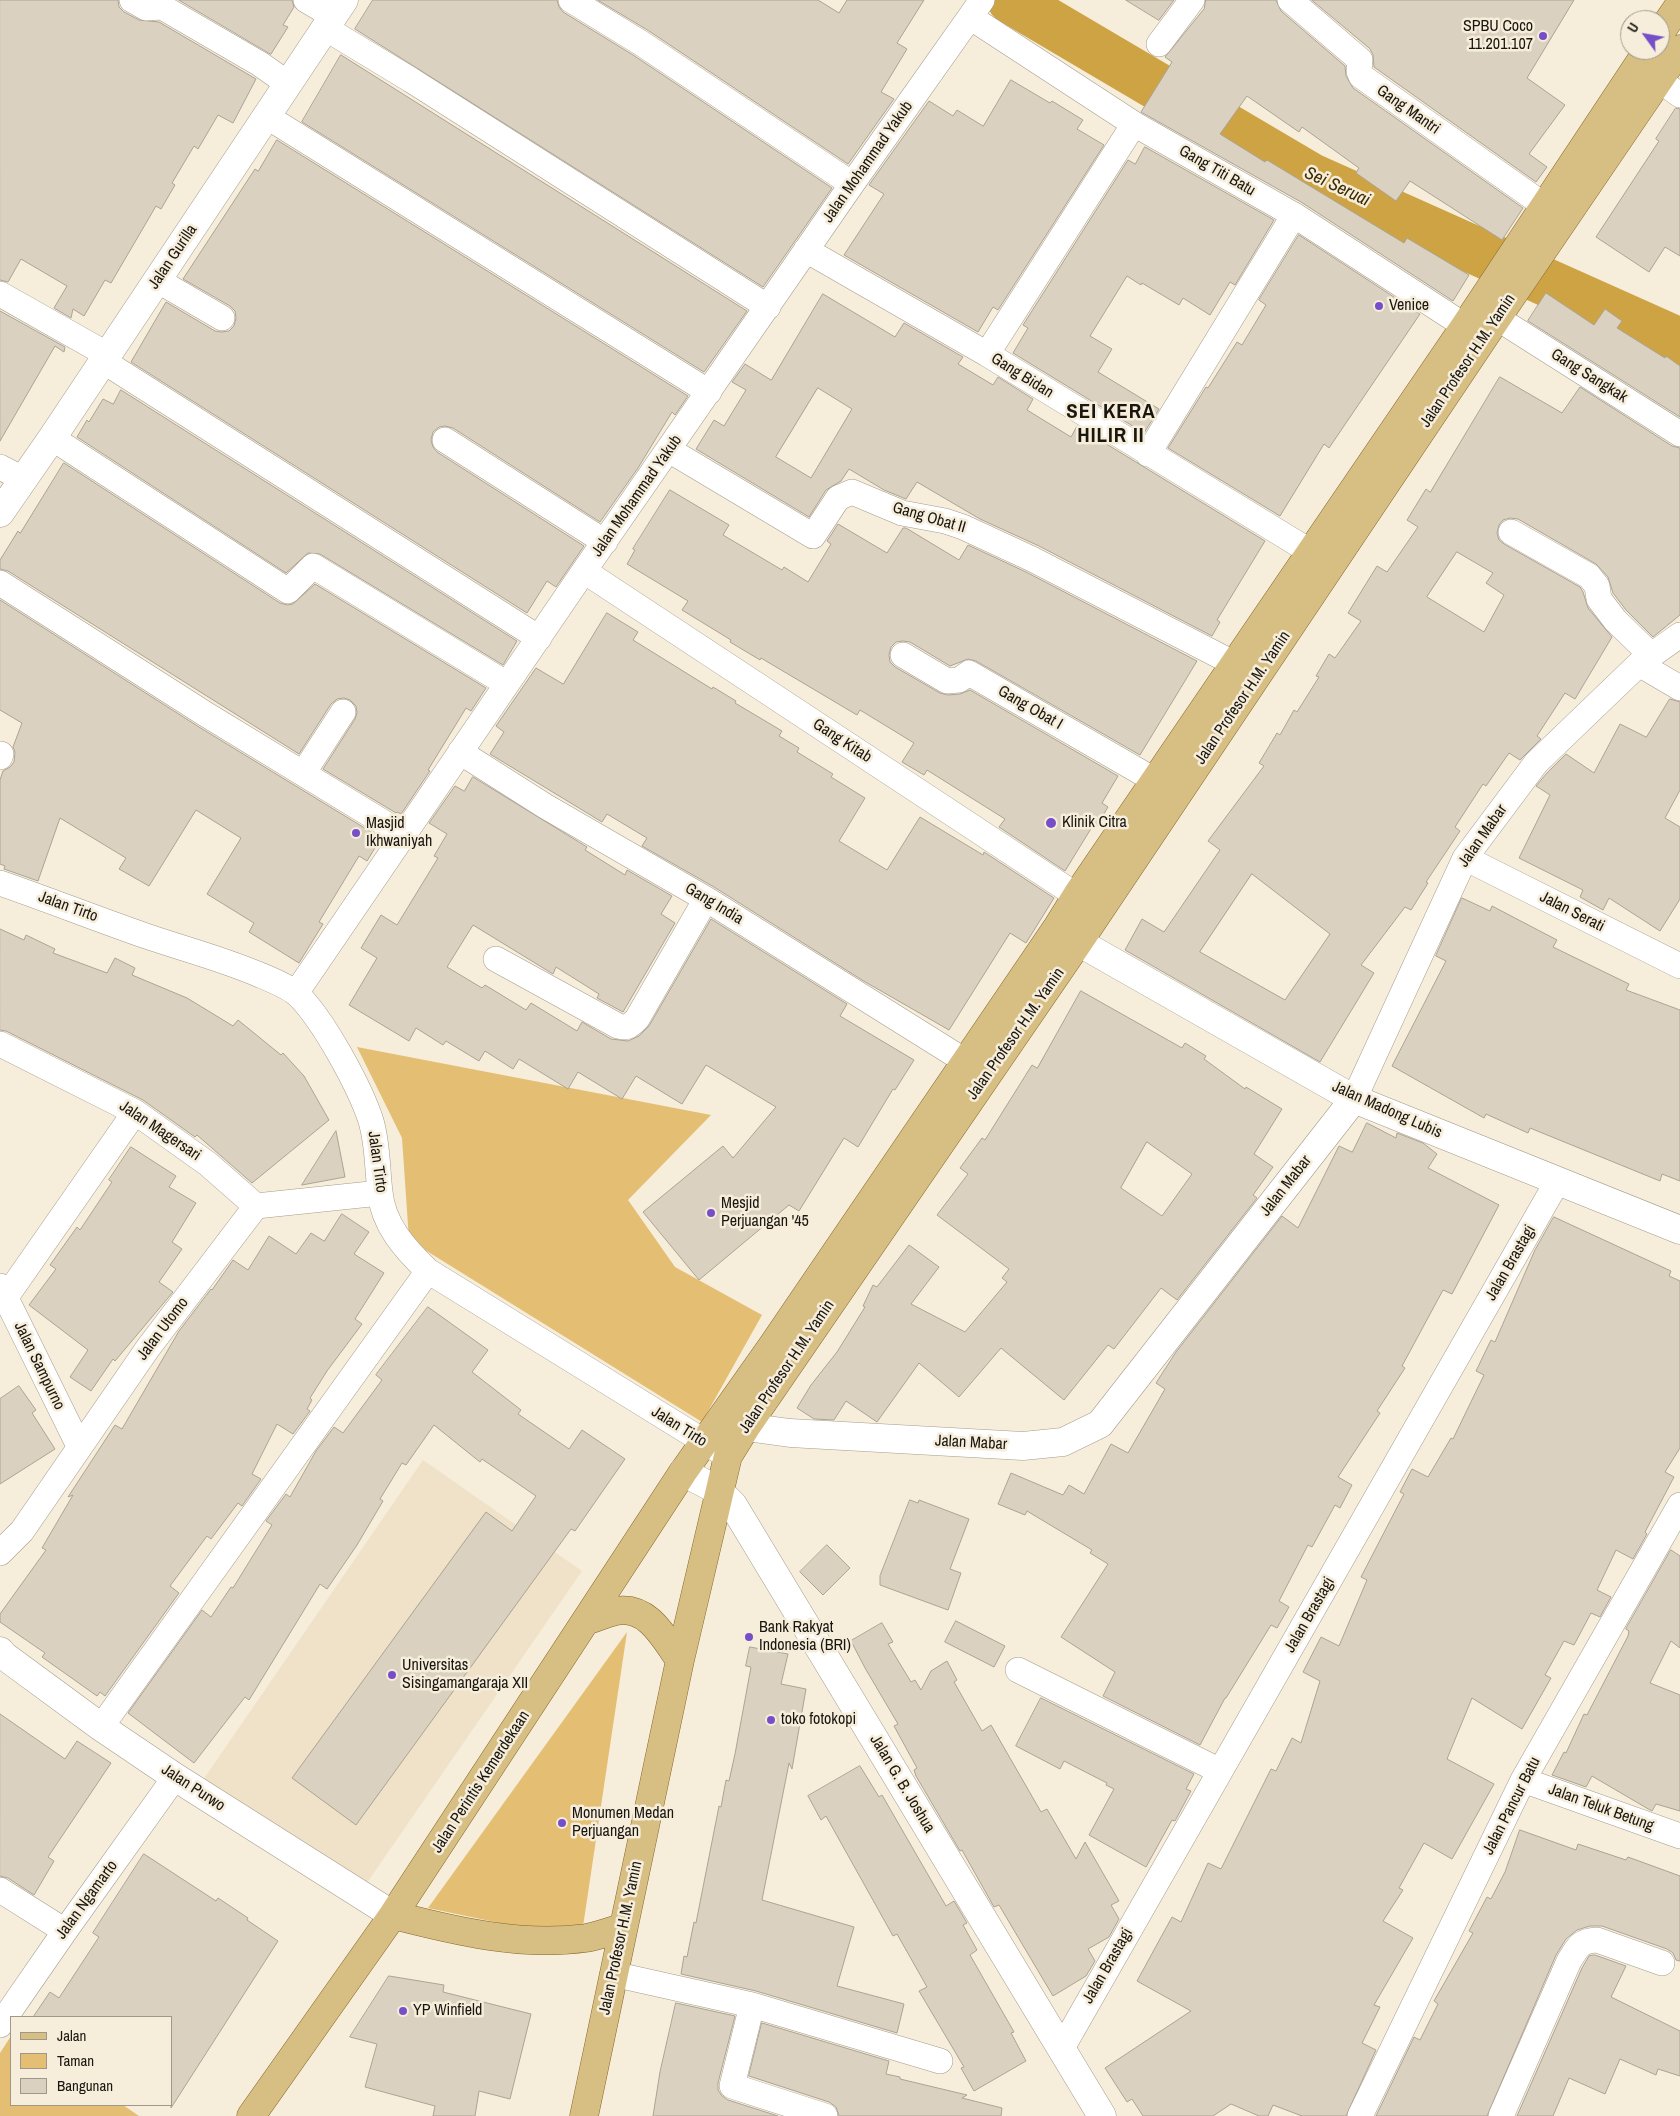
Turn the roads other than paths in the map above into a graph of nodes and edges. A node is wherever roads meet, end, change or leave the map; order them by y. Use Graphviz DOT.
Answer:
graph roads {
  1 [pos="132,0"];
  2 [pos="306,0"];
  3 [pos="572,0"];
  4 [pos="1192,0"];
  5 [pos="1290,0"];
  6 [pos="1680,4"];
  7 [pos="978,6"];
  8 [pos="334,15"];
  9 [pos="1670,18"];
  10 [pos="1160,44"];
  11 [pos="1680,49"];
  12 [pos="1641,60"];
  13 [pos="287,83"];
  14 [pos="1670,87"];
  15 [pos="266,116"];
  16 [pos="1134,124"];
  17 [pos="852,184"];
  18 [pos="1545,206"];
  19 [pos="1294,215"];
  20 [pos="1536,240"];
  21 [pos="806,250"];
  22 [pos="158,280"];
  23 [pos="0,294"];
  24 [pos="1500,299"];
  25 [pos="768,307"];
  26 [pos="222,318"];
  27 [pos="1465,326"];
  28 [pos="987,354"];
  29 [pos="106,358"];
  30 [pos="709,392"];
  31 [pos="1680,434"];
  32 [pos="52,438"];
  33 [pos="445,440"];
  34 [pos="669,450"];
  35 [pos="1148,454"];
  36 [pos="11,473"];
  37 [pos="0,513"];
  38 [pos="1511,532"];
  39 [pos="605,542"];
  40 [pos="1311,552"];
  41 [pos="584,571"];
  42 [pos="0,583"];
  43 [pos="1680,635"];
  44 [pos="539,638"];
  45 [pos="903,656"];
  46 [pos="1645,660"];
  47 [pos="1235,664"];
  48 [pos="507,684"];
  49 [pos="1680,688"];
  50 [pos="343,712"];
  51 [pos="460,752"];
  52 [pos="304,772"];
  53 [pos="1156,781"];
  54 [pos="404,835"];
  55 [pos="1465,858"];
  56 [pos="0,883"];
  57 [pos="1077,895"];
  58 [pos="706,899"];
  59 [pos="1100,911"];
  60 [pos="1056,929"];
  61 [pos="1078,944"];
  62 [pos="496,959"];
  63 [pos="1678,961"];
  64 [pos="296,993"];
  65 [pos="0,1044"];
  66 [pos="965,1061"];
  67 [pos="1354,1099"];
  68 [pos="135,1112"];
  69 [pos="1557,1182"];
  70 [pos="380,1193"];
  71 [pos="256,1206"];
  72 [pos="1680,1230"];
  73 [pos="428,1271"];
  74 [pos="3,1292"];
  75 [pos="721,1416"];
  76 [pos="746,1427"];
  77 [pos="703,1442"];
  78 [pos="79,1446"];
  79 [pos="728,1456"];
  80 [pos="683,1472"];
  81 [pos="719,1491"];
  82 [pos="1679,1508"];
  83 [pos="0,1553"];
  84 [pos="586,1621"];
  85 [pos="1,1654"];
  86 [pos="680,1660"];
  87 [pos="1018,1670"];
  88 [pos="101,1727"];
  89 [pos="1220,1771"];
  90 [pos="175,1777"];
  91 [pos="1523,1780"];
  92 [pos="1680,1836"];
  93 [pos="0,1890"];
  94 [pos="393,1916"];
  95 [pos="623,1928"];
  96 [pos="65,1931"];
  97 [pos="1662,1962"];
  98 [pos="614,1974"];
  99 [pos="752,2005"];
  100 [pos="0,2025"];
  101 [pos="1062,2048"];
  102 [pos="940,2061"];
  103 [pos="251,2116"];
  104 [pos="584,2116"];
  105 [pos="825,2116"];
  106 [pos="1102,2116"];
  107 [pos="1360,2116"];
  108 [pos="1501,2116"];
  1 -- 13 [label="street"];
  2 -- 8 [label="street"];
  3 -- 17 [label="street"];
  4 -- 10 [label="street"];
  5 -- 18 [label="street, Gang Mantri"];
  6 -- 9 [label="main road"];
  7 -- 16 [label="street, Gang Titi Batu"];
  7 -- 17 [label="street, Jalan Mohammad Yakub"];
  8 -- 13 [label="street, Jalan Gurilla"];
  8 -- 25 [label="street"];
  11 -- 14 [label="main road, Jalan Profesor H.M. Yamin"];
  12 -- 18 [label="main road, Jalan Profesor H.M. Yamin"];
  13 -- 15 [label="street, Jalan Gurilla"];
  14 -- 20 [label="main road, Jalan Profesor H.M. Yamin"];
  15 -- 22 [label="street, Jalan Gurilla"];
  15 -- 30 [label="street"];
  16 -- 19 [label="street, Gang Titi Batu"];
  16 -- 28 [label="street"];
  17 -- 21 [label="street, Jalan Mohammad Yakub"];
  18 -- 20 [label="main road, Jalan Profesor H.M. Yamin"];
  19 -- 27 [label="street, Gang Titi Batu"];
  19 -- 35 [label="street"];
  20 -- 24 [label="main road, Jalan Profesor H.M. Yamin"];
  21 -- 25 [label="street, Jalan Mohammad Yakub"];
  21 -- 28 [label="street, Gang Bidan"];
  22 -- 26 [label="street"];
  22 -- 29 [label="street, Jalan Gurilla"];
  23 -- 29 [label="street"];
  24 -- 27 [label="main road, Jalan Profesor H.M. Yamin"];
  24 -- 31 [label="street, Gang Sangkak"];
  24 -- 59 [label="main road, Jalan Profesor H.M. Yamin"];
  25 -- 30 [label="street, Jalan Mohammad Yakub"];
  27 -- 40 [label="main road, Jalan Profesor H.M. Yamin"];
  28 -- 35 [label="street, Gang Bidan"];
  29 -- 32 [label="street, Jalan Gurilla"];
  29 -- 44 [label="street"];
  30 -- 34 [label="street, Jalan Mohammad Yakub"];
  32 -- 36 [label="street, Jalan Gurilla"];
  32 -- 48 [label="street"];
  33 -- 39 [label="street"];
  34 -- 39 [label="street, Jalan Mohammad Yakub"];
  34 -- 47 [label="street, Gang Obat II"];
  35 -- 40 [label="street, Gang Bidan"];
  36 -- 37 [label="street, Jalan Gurilla"];
  38 -- 46 [label="street"];
  39 -- 41 [label="street, Jalan Mohammad Yakub"];
  40 -- 47 [label="main road, Jalan Profesor H.M. Yamin"];
  41 -- 44 [label="street, Jalan Mohammad Yakub"];
  41 -- 57 [label="street, Gang Kitab"];
  42 -- 52 [label="street"];
  43 -- 46 [label="street, Jalan Mabar"];
  44 -- 48 [label="street, Jalan Mohammad Yakub"];
  45 -- 53 [label="street, Gang Obat I"];
  46 -- 49 [label="street"];
  46 -- 55 [label="street, Jalan Mabar"];
  47 -- 53 [label="main road, Jalan Profesor H.M. Yamin"];
  48 -- 51 [label="street, Jalan Mohammad Yakub"];
  50 -- 52 [label="street"];
  51 -- 54 [label="street, Jalan Mohammad Yakub"];
  51 -- 58 [label="street, Gang India"];
  52 -- 54 [label="street"];
  53 -- 57 [label="main road, Jalan Profesor H.M. Yamin"];
  54 -- 64 [label="street, Jalan Mohammad Yakub"];
  55 -- 63 [label="street, Jalan Serati"];
  55 -- 67 [label="street, Jalan Mabar"];
  56 -- 64 [label="street, Jalan Tirto"];
  57 -- 59 [label="street, Gang Kitab"];
  57 -- 60 [label="main road, Jalan Profesor H.M. Yamin"];
  58 -- 62 [label="street"];
  58 -- 66 [label="street, Gang India"];
  59 -- 61 [label="main road, Jalan Profesor H.M. Yamin"];
  60 -- 61 [label="street, Jalan Madong Lubis"];
  60 -- 66 [label="main road, Jalan Profesor H.M. Yamin"];
  61 -- 67 [label="street, Jalan Madong Lubis"];
  61 -- 76 [label="main road, Jalan Profesor H.M. Yamin"];
  64 -- 70 [label="street, Jalan Tirto"];
  65 -- 68 [label="street, Jalan Magersari"];
  66 -- 75 [label="main road, Jalan Profesor H.M. Yamin"];
  67 -- 69 [label="street, Jalan Madong Lubis"];
  67 -- 76 [label="street, Jalan Mabar"];
  68 -- 71 [label="street, Jalan Magersari"];
  68 -- 74 [label="street"];
  69 -- 72 [label="street, Jalan Madong Lubis"];
  69 -- 89 [label="street, Jalan Brastagi"];
  70 -- 71 [label="street"];
  70 -- 73 [label="street, Jalan Tirto"];
  71 -- 78 [label="street, Jalan Utomo"];
  73 -- 77 [label="street, Jalan Tirto"];
  73 -- 88 [label="street"];
  74 -- 78 [label="street, Jalan Sampurno"];
  75 -- 76 [label="street, Jalan Mabar"];
  75 -- 77 [label="main road, Jalan Profesor H.M. Yamin"];
  76 -- 79 [label="main road, Jalan Profesor H.M. Yamin"];
  77 -- 79 [label="street, Jalan Tirto"];
  77 -- 80 [label="main road, Jalan Perintis Kemerdekaan"];
  78 -- 83 [label="street, Jalan Utomo"];
  79 -- 81 [label="main road, Jalan Profesor H.M. Yamin"];
  80 -- 81 [label="street, Jalan G. B. Joshua"];
  80 -- 84 [label="main road, Jalan Perintis Kemerdekaan"];
  81 -- 86 [label="main road, Jalan Profesor H.M. Yamin"];
  81 -- 101 [label="street, Jalan G. B. Joshua"];
  82 -- 91 [label="street, Jalan Pancur Batu"];
  84 -- 86 [label="main road"];
  84 -- 94 [label="main road, Jalan Perintis Kemerdekaan"];
  85 -- 88 [label="street, Jalan Purwo"];
  86 -- 95 [label="main road, Jalan Profesor H.M. Yamin"];
  87 -- 89 [label="street"];
  88 -- 90 [label="street, Jalan Purwo"];
  89 -- 101 [label="street, Jalan Brastagi"];
  90 -- 94 [label="street, Jalan Purwo"];
  90 -- 96 [label="street, Jalan Ngamarto"];
  91 -- 92 [label="street, Jalan Teluk Betung"];
  91 -- 107 [label="street, Jalan Pancur Batu"];
  93 -- 96 [label="street"];
  94 -- 95 [label="main road"];
  94 -- 103 [label="main road, Jalan Perintis Kemerdekaan"];
  95 -- 98 [label="main road, Jalan Profesor H.M. Yamin"];
  96 -- 100 [label="street, Jalan Ngamarto"];
  97 -- 108 [label="street"];
  98 -- 99 [label="street"];
  98 -- 104 [label="main road, Jalan Profesor H.M. Yamin"];
  99 -- 102 [label="street"];
  99 -- 105 [label="street"];
  101 -- 106 [label="street, Jalan G. B. Joshua"];
}
